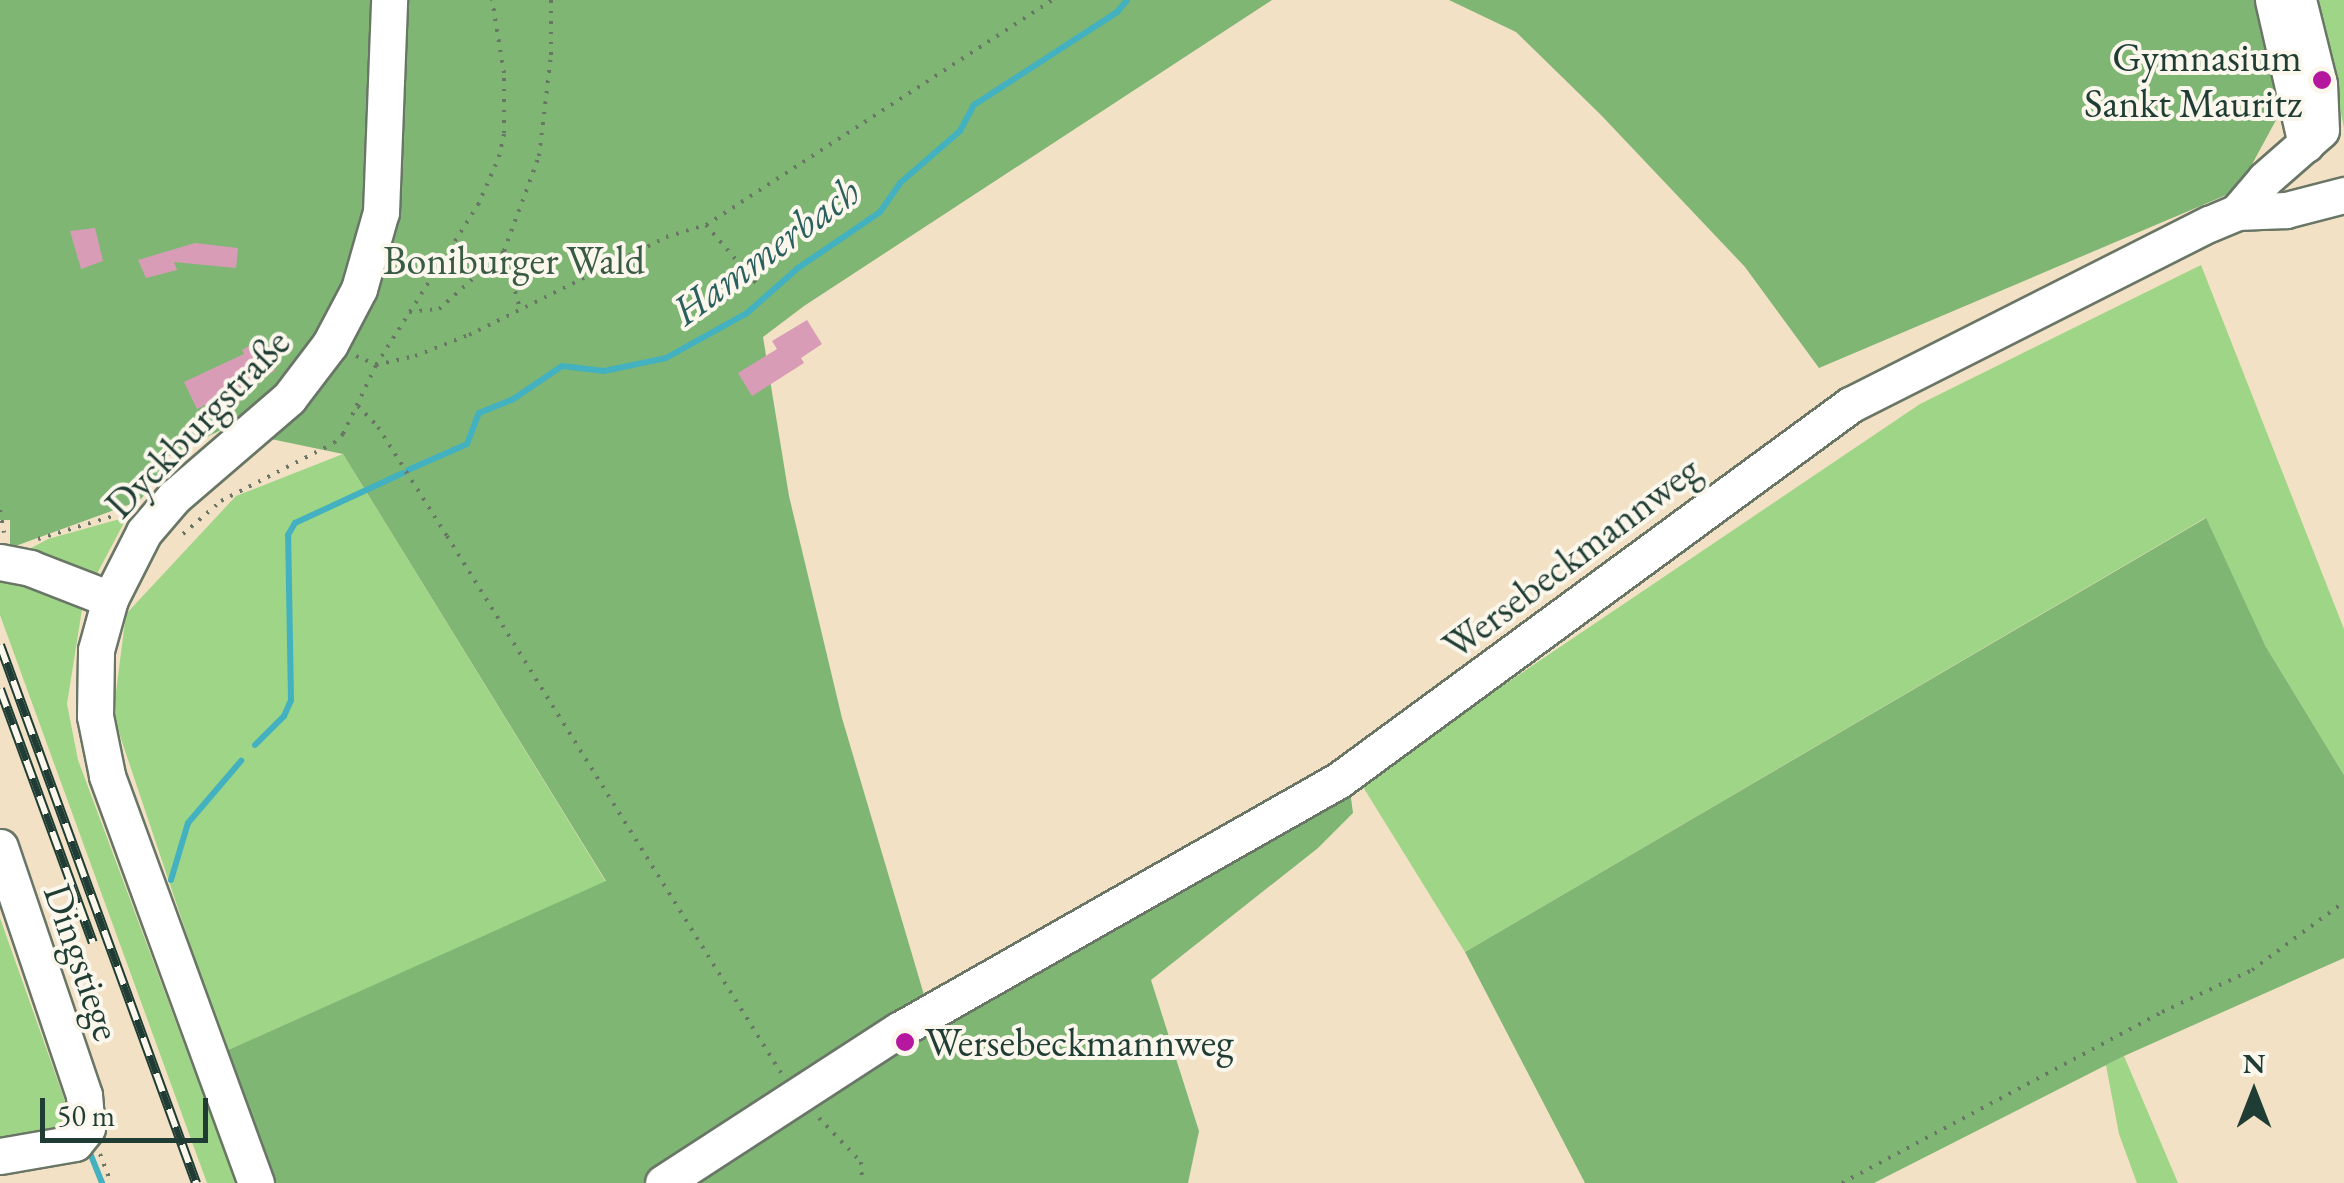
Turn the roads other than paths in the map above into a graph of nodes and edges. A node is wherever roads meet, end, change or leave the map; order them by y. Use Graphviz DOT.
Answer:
graph roads {
  1 [pos="389,0"];
  2 [pos="2272,0"];
  3 [pos="2298,0"];
  4 [pos="2306,144"];
  5 [pos="2344,195"];
  6 [pos="2237,212"];
  7 [pos="5,562"];
  8 [pos="110,599"];
  9 [pos="0,847"];
  10 [pos="0,1156"];
  11 [pos="256,1183"];
  12 [pos="663,1183"];
  1 -- 8 [label="street, Dyckburgstraße"];
  2 -- 4 [label="street"];
  3 -- 4 [label="street"];
  4 -- 6 [label="street, Wersebeckmannweg"];
  5 -- 6 [label="street, Wersebeckmannweg"];
  6 -- 12 [label="street, Wersebeckmannweg"];
  7 -- 8 [label="street"];
  8 -- 11 [label="street, Dyckburgstraße"];
  9 -- 10 [label="street, Dingstiege"];
}
